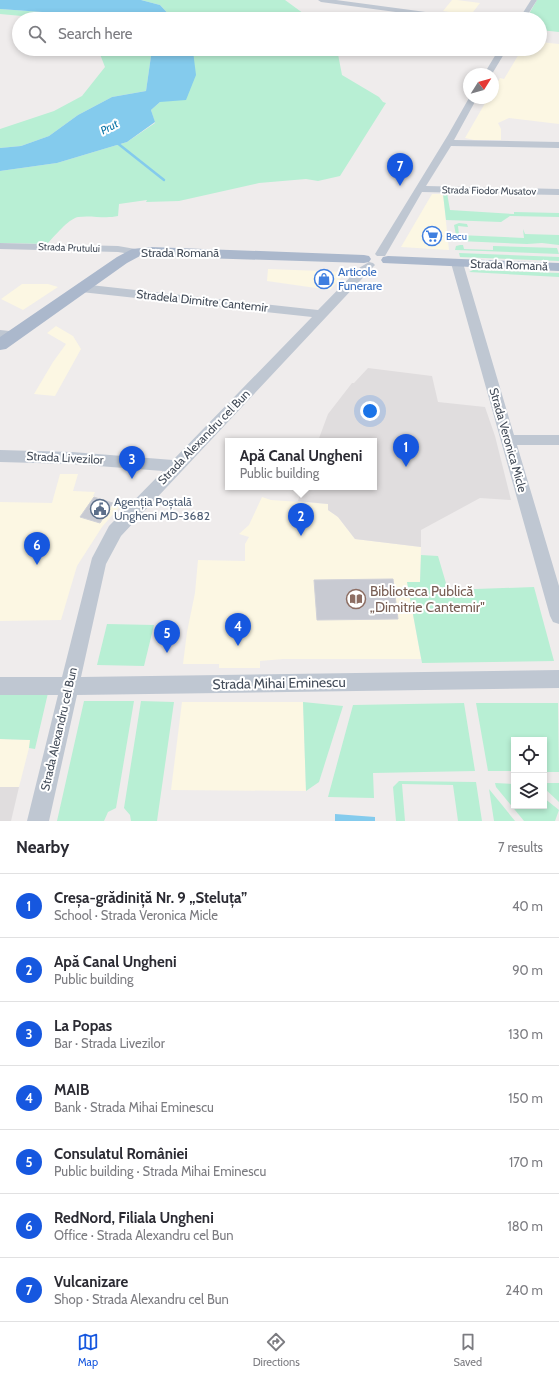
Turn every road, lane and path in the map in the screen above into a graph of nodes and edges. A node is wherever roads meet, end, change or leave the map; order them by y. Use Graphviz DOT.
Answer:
graph roads {
  1 [pos="321,0"];
  2 [pos="534,0"];
  3 [pos="411,12"];
  4 [pos="526,12"];
  5 [pos="499,56"];
  6 [pos="492,68"];
  7 [pos="470,104"];
  8 [pos="448,143"];
  9 [pos="559,145"];
  10 [pos="419,189"];
  11 [pos="559,192"];
  12 [pos="0,246"];
  13 [pos="137,252"];
  14 [pos="384,257"];
  15 [pos="366,262"];
  16 [pos="457,263"];
  17 [pos="559,267"];
  18 [pos="81,288"];
  19 [pos="322,314"];
  20 [pos="8,334"];
  21 [pos="0,345"];
  22 [pos="508,440"];
  23 [pos="559,440"];
  24 [pos="0,456"];
  25 [pos="177,466"];
  26 [pos="559,616"];
  27 [pos="559,679"];
  28 [pos="0,686"];
  29 [pos="69,686"];
  30 [pos="38,821"];
  1 -- 3 [label="street"];
  2 -- 4 [label="street"];
  5 -- 6 [label="street"];
  7 -- 8 [label="street"];
  8 -- 9 [label="street"];
  8 -- 10 [label="street"];
  10 -- 11 [label="street, Strada Fiodor Musatov"];
  10 -- 14 [label="street"];
  12 -- 13 [label="street, Strada Prutului"];
  13 -- 15 [label="main road, Strada Romană"];
  13 -- 18 [label="main road, Strada Romană"];
  14 -- 15 [label="main road, Strada Romană"];
  14 -- 16 [label="main road, Strada Romană"];
  15 -- 19 [label="street, Strada Alexandru cel Bun"];
  16 -- 17 [label="main road, Strada Romană"];
  16 -- 22 [label="street, Strada Veronica Micle"];
  18 -- 19 [label="street, Stradela Dimitre Cantemir"];
  18 -- 20 [label="main road, Strada Romană"];
  19 -- 25 [label="street, Strada Alexandru cel Bun"];
  20 -- 21 [label="main road, Strada Romană"];
  22 -- 23 [label="street"];
  22 -- 26 [label="street, Strada Veronica Micle"];
  24 -- 25 [label="street, Strada Livezilor"];
  25 -- 29 [label="street, Strada Alexandru cel Bun"];
  27 -- 29 [label="street, Strada Mihai Eminescu"];
  28 -- 29 [label="street, Strada Mihai Eminescu"];
  29 -- 30 [label="street, Strada Alexandru cel Bun"];
}
